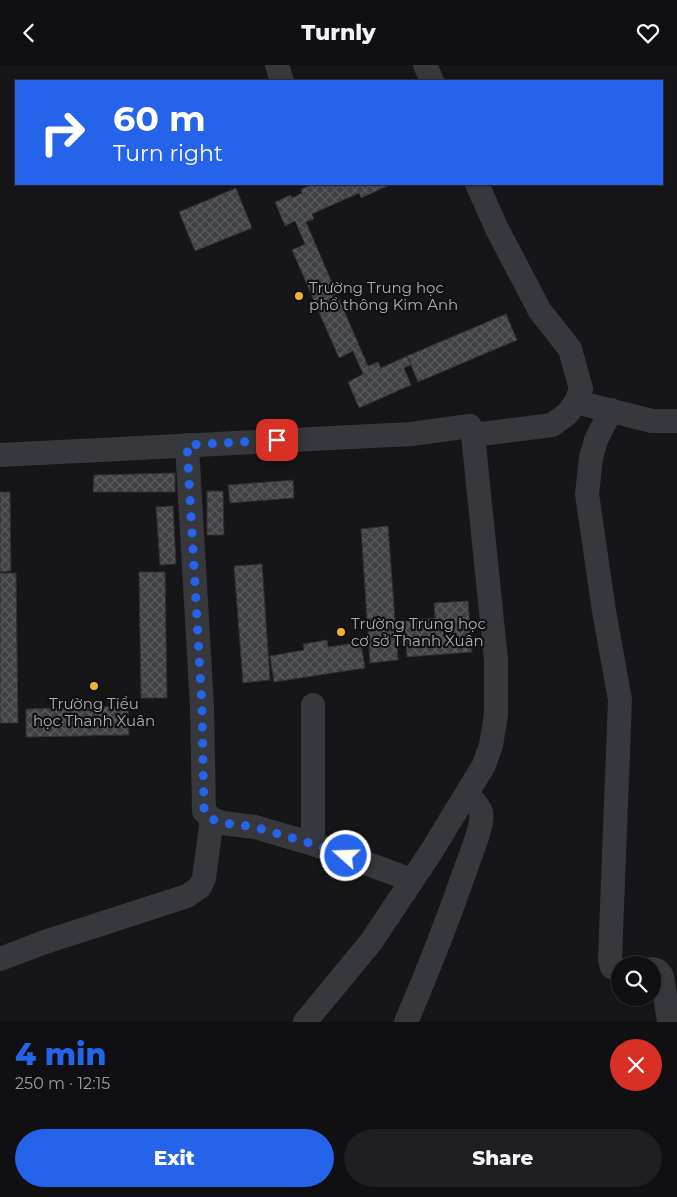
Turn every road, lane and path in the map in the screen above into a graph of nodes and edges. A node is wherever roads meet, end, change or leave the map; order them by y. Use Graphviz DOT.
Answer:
graph roads {
  1 [pos="277,65"];
  2 [pos="425,65"];
  3 [pos="282,80"];
  4 [pos="432,80"];
  5 [pos="477,185"];
  6 [pos="576,402"];
  7 [pos="611,411"];
  8 [pos="677,421"];
  9 [pos="473,435"];
  10 [pos="187,445"];
  11 [pos="0,455"];
  12 [pos="313,705"];
  13 [pos="467,794"];
  14 [pos="212,819"];
  15 [pos="313,844"];
  16 [pos="412,880"];
  17 [pos="0,959"];
  18 [pos="611,963"];
  19 [pos="661,975"];
  20 [pos="305,1022"];
  21 [pos="406,1022"];
  22 [pos="669,1022"];
  1 -- 3 [label="street"];
  2 -- 4 [label="street"];
  5 -- 6 [label="street"];
  6 -- 7 [label="street"];
  6 -- 9 [label="street"];
  7 -- 8 [label="street"];
  7 -- 18 [label="street"];
  9 -- 10 [label="street"];
  9 -- 13 [label="street"];
  10 -- 11 [label="street"];
  10 -- 14 [label="street"];
  12 -- 15 [label="street"];
  13 -- 16 [label="street"];
  13 -- 21 [label="street"];
  14 -- 15 [label="street"];
  14 -- 17 [label="street"];
  15 -- 16 [label="street"];
  16 -- 20 [label="street"];
  19 -- 22 [label="street"];
}
